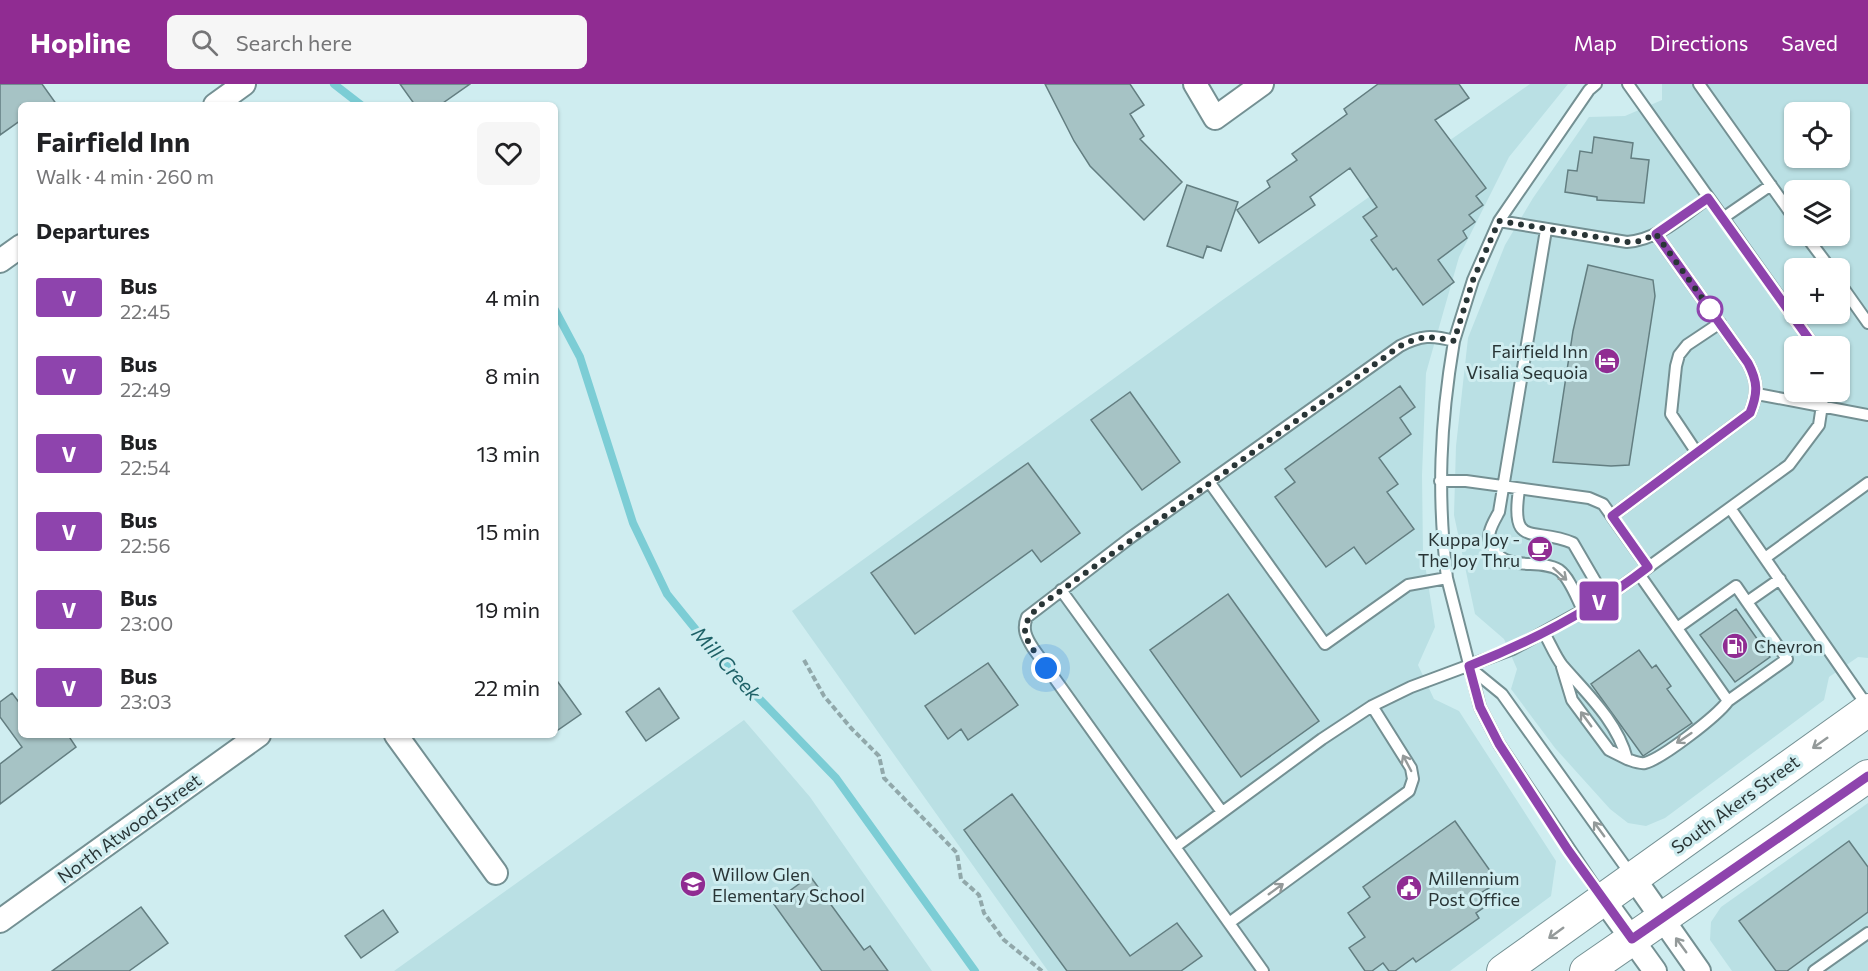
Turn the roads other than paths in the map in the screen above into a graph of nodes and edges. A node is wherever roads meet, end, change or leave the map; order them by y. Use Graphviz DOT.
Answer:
graph roads {
  1 [pos="244,84"];
  2 [pos="1195,84"];
  3 [pos="1262,84"];
  4 [pos="1596,84"];
  5 [pos="1628,84"];
  6 [pos="1699,84"];
  7 [pos="219,102"];
  8 [pos="1771,185"];
  9 [pos="1708,198"];
  10 [pos="1784,204"];
  11 [pos="1723,218"];
  12 [pos="1499,221"];
  13 [pos="1546,230"];
  14 [pos="1656,234"];
  15 [pos="18,248"];
  16 [pos="0,261"];
  17 [pos="1850,298"];
  18 [pos="1720,323"];
  19 [pos="1868,323"];
  20 [pos="1807,336"];
  21 [pos="1454,341"];
  22 [pos="1757,394"];
  23 [pos="1824,405"];
  24 [pos="1868,413"];
  25 [pos="1697,453"];
  26 [pos="1440,481"];
  27 [pos="1210,483"];
  28 [pos="1868,483"];
  29 [pos="1504,486"];
  30 [pos="1519,490"];
  31 [pos="1730,507"];
  32 [pos="1612,516"];
  33 [pos="1766,558"];
  34 [pos="1644,570"];
  35 [pos="1448,578"];
  36 [pos="1780,579"];
  37 [pos="1060,590"];
  38 [pos="1605,598"];
  39 [pos="1747,602"];
  40 [pos="1583,610"];
  41 [pos="1677,628"];
  42 [pos="1544,633"];
  43 [pos="1560,663"];
  44 [pos="1469,666"];
  45 [pos="1728,701"];
  46 [pos="1372,706"];
  47 [pos="1868,708"];
  48 [pos="255,738"];
  49 [pos="398,738"];
  50 [pos="1627,759"];
  51 [pos="1868,776"];
  52 [pos="1222,812"];
  53 [pos="1175,847"];
  54 [pos="496,873"];
  55 [pos="1633,877"];
  56 [pos="1603,899"];
  57 [pos="1662,918"];
  58 [pos="0,921"];
  59 [pos="1229,923"];
  60 [pos="1868,933"];
  61 [pos="1632,939"];
  62 [pos="1263,971"];
  63 [pos="1503,971"];
  64 [pos="1586,971"];
  65 [pos="1655,971"];
  66 [pos="1699,971"];
  67 [pos="1814,971"];
  1 -- 7 [label="street"];
  2 -- 3 [label="street"];
  4 -- 12 [label="lane"];
  5 -- 9 [label="lane"];
  6 -- 8 [label="lane"];
  8 -- 10 [label="lane"];
  8 -- 11 [label="lane"];
  9 -- 11 [label="lane"];
  9 -- 14 [label="lane"];
  11 -- 20 [label="lane"];
  12 -- 13 [label="lane"];
  12 -- 21 [label="lane"];
  13 -- 14 [label="lane"];
  13 -- 29 [label="lane"];
  14 -- 18 [label="lane"];
  15 -- 16 [label="street"];
  17 -- 19 [label="lane"];
  18 -- 22 [label="lane"];
  18 -- 25 [label="lane"];
  21 -- 26 [label="lane"];
  21 -- 27 [label="lane"];
  22 -- 23 [label="lane"];
  22 -- 25 [label="lane"];
  23 -- 24 [label="lane"];
  23 -- 31 [label="lane"];
  25 -- 32 [label="lane"];
  26 -- 29 [label="lane"];
  26 -- 35 [label="lane"];
  27 -- 35 [label="lane"];
  27 -- 37 [label="lane"];
  28 -- 33 [label="lane"];
  29 -- 30 [label="lane"];
  29 -- 40 [label="lane, one-way"];
  30 -- 32 [label="lane"];
  30 -- 38 [label="lane"];
  31 -- 33 [label="lane"];
  31 -- 34 [label="lane"];
  32 -- 34 [label="lane"];
  33 -- 36 [label="lane"];
  34 -- 38 [label="lane"];
  34 -- 41 [label="lane"];
  35 -- 44 [label="lane"];
  36 -- 39 [label="lane"];
  36 -- 47 [label="lane"];
  37 -- 52 [label="lane"];
  37 -- 53 [label="lane"];
  38 -- 40 [label="lane"];
  39 -- 41 [label="lane"];
  39 -- 45 [label="lane"];
  40 -- 42 [label="lane"];
  41 -- 45 [label="lane"];
  42 -- 43 [label="lane"];
  42 -- 44 [label="lane"];
  43 -- 50 [label="lane"];
  50 -- 43 [label="lane, one-way"];
  44 -- 46 [label="lane"];
  55 -- 44 [label="lane, one-way"];
  44 -- 56 [label="lane"];
  45 -- 50 [label="lane, one-way"];
  46 -- 52 [label="lane"];
  59 -- 46 [label="lane, one-way"];
  47 -- 55 [label="main road, South Akers Street, one-way"];
  48 -- 58 [label="street, North Atwood Street"];
  49 -- 54 [label="street"];
  51 -- 57 [label="main road"];
  52 -- 53 [label="lane"];
  53 -- 59 [label="lane"];
  55 -- 56 [label="main road, South Akers Street"];
  55 -- 57 [label="street"];
  56 -- 61 [label="street"];
  56 -- 63 [label="main road, South Akers Street, one-way"];
  57 -- 61 [label="main road"];
  66 -- 57 [label="street, one-way"];
  59 -- 62 [label="lane"];
  60 -- 67 [label="lane"];
  61 -- 64 [label="main road"];
  61 -- 65 [label="street"];
}
